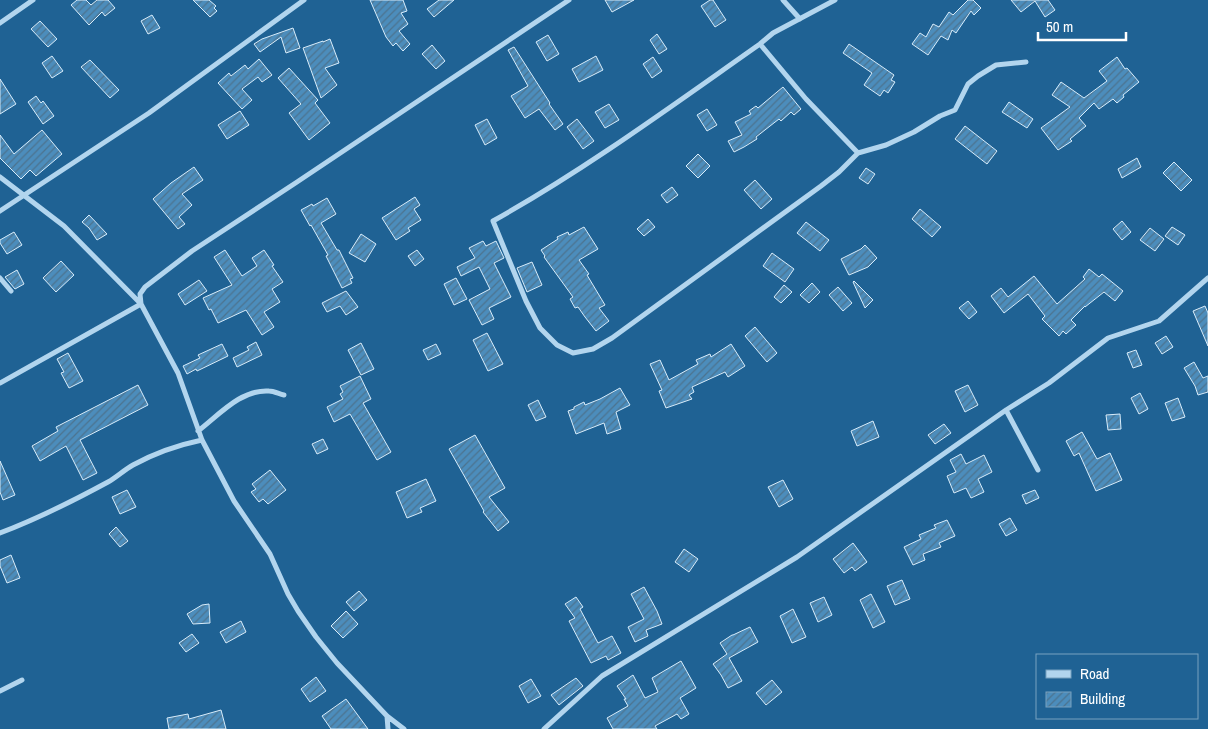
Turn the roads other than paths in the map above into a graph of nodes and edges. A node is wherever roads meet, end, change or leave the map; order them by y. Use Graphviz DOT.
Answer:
graph roads {
  1 [pos="33,0"];
  2 [pos="304,0"];
  3 [pos="569,0"];
  4 [pos="783,0"];
  5 [pos="835,0"];
  6 [pos="800,19"];
  7 [pos="0,23"];
  8 [pos="760,44"];
  9 [pos="1026,62"];
  10 [pos="858,153"];
  11 [pos="0,177"];
  12 [pos="25,195"];
  13 [pos="0,211"];
  14 [pos="0,278"];
  15 [pos="1208,278"];
  16 [pos="11,291"];
  17 [pos="141,304"];
  18 [pos="0,383"];
  19 [pos="284,395"];
  20 [pos="1006,410"];
  21 [pos="198,431"];
  22 [pos="202,440"];
  23 [pos="1038,470"];
  24 [pos="0,533"];
  25 [pos="22,680"];
  26 [pos="0,691"];
  27 [pos="387,716"];
  28 [pos="388,729"];
  29 [pos="404,729"];
  30 [pos="544,729"];
  1 -- 7 [label="street"];
  2 -- 12 [label="street"];
  3 -- 17 [label="street"];
  4 -- 6 [label="street"];
  5 -- 6 [label="street"];
  6 -- 8 [label="street"];
  8 -- 10 [label="street"];
  8 -- 10 [label="street"];
  9 -- 10 [label="street"];
  11 -- 12 [label="street"];
  12 -- 13 [label="street"];
  12 -- 17 [label="street"];
  14 -- 16 [label="street"];
  15 -- 20 [label="street"];
  17 -- 18 [label="street"];
  17 -- 21 [label="street"];
  19 -- 21 [label="street"];
  20 -- 23 [label="street"];
  20 -- 30 [label="street"];
  21 -- 22 [label="street"];
  22 -- 24 [label="street"];
  22 -- 27 [label="street"];
  25 -- 26 [label="street"];
  27 -- 28 [label="street"];
  27 -- 29 [label="street"];
}
